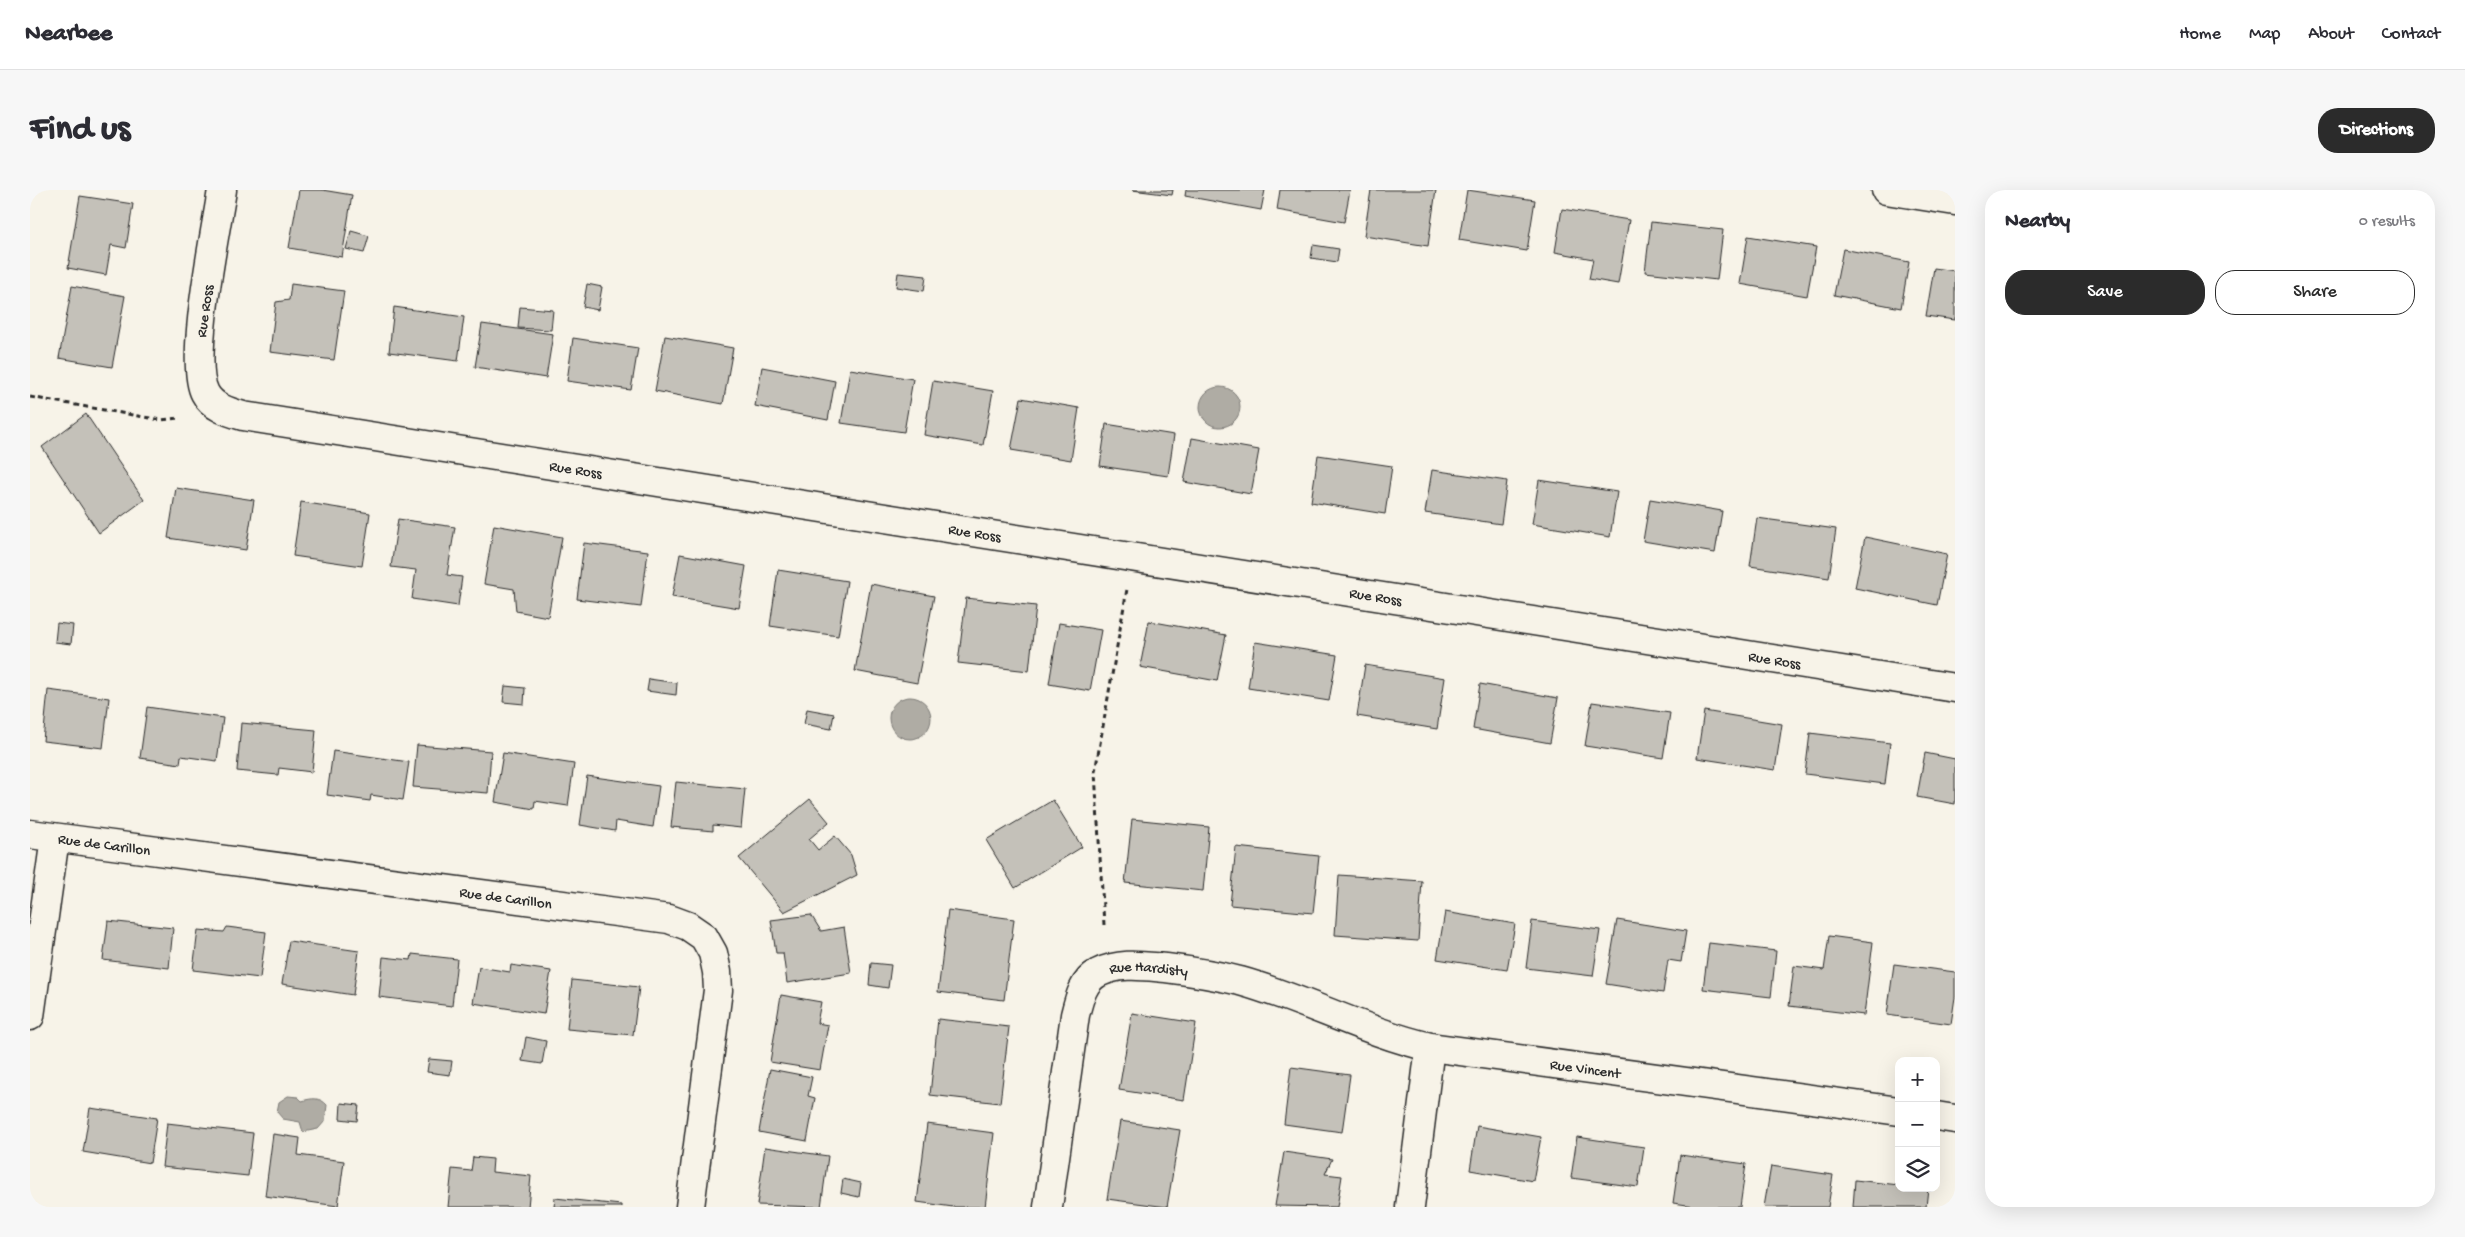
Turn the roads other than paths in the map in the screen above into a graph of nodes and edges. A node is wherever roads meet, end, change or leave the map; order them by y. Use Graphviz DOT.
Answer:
graph roads {
  1 [pos="222,190"];
  2 [pos="1886,190"];
  3 [pos="1955,201"];
  4 [pos="1955,688"];
  5 [pos="43,836"];
  6 [pos="30,1016"];
  7 [pos="1430,1047"];
  8 [pos="1895,1110"];
  9 [pos="1940,1117"];
  10 [pos="1955,1119"];
  11 [pos="690,1207"];
  12 [pos="1048,1207"];
  13 [pos="1410,1207"];
  1 -- 4 [label="street, Rue Ross"];
  2 -- 3 [label="street"];
  5 -- 6 [label="street"];
  5 -- 11 [label="street, Rue de Carillon"];
  7 -- 8 [label="street, Rue Vincent"];
  7 -- 12 [label="street, Rue Hardisty"];
  7 -- 13 [label="street"];
  9 -- 10 [label="street"];
}
